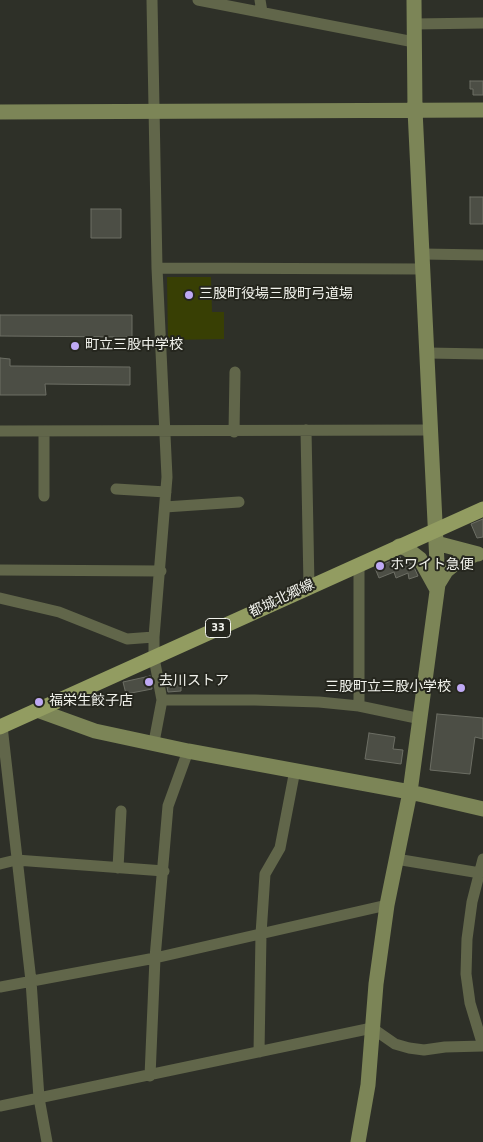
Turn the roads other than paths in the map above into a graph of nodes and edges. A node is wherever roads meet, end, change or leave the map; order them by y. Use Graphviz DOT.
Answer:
graph roads {
  1 [pos="152,0"];
  2 [pos="198,0"];
  3 [pos="260,0"];
  4 [pos="414,0"];
  5 [pos="262,12"];
  6 [pos="483,23"];
  7 [pos="414,24"];
  8 [pos="414,42"];
  9 [pos="415,110"];
  10 [pos="483,110"];
  11 [pos="155,111"];
  12 [pos="0,112"];
  13 [pos="422,254"];
  14 [pos="483,255"];
  15 [pos="157,268"];
  16 [pos="423,269"];
  17 [pos="427,353"];
  18 [pos="483,354"];
  19 [pos="236,372"];
  20 [pos="306,430"];
  21 [pos="431,430"];
  22 [pos="0,431"];
  23 [pos="44,431"];
  24 [pos="164,432"];
  25 [pos="234,432"];
  26 [pos="116,489"];
  27 [pos="166,492"];
  28 [pos="44,496"];
  29 [pos="240,502"];
  30 [pos="165,507"];
  31 [pos="483,509"];
  32 [pos="436,536"];
  33 [pos="399,546"];
  34 [pos="480,554"];
  35 [pos="359,564"];
  36 [pos="0,570"];
  37 [pos="161,571"];
  38 [pos="309,586"];
  39 [pos="438,588"];
  40 [pos="0,598"];
  41 [pos="154,637"];
  42 [pos="154,658"];
  43 [pos="162,700"];
  44 [pos="359,706"];
  45 [pos="37,710"];
  46 [pos="421,719"];
  47 [pos="1,726"];
  48 [pos="154,742"];
  49 [pos="188,751"];
  50 [pos="295,770"];
  51 [pos="410,792"];
  52 [pos="483,809"];
  53 [pos="121,811"];
  54 [pos="396,859"];
  55 [pos="483,859"];
  56 [pos="16,860"];
  57 [pos="0,864"];
  58 [pos="118,868"];
  59 [pos="164,871"];
  60 [pos="480,873"];
  61 [pos="387,905"];
  62 [pos="261,934"];
  63 [pos="155,958"];
  64 [pos="30,981"];
  65 [pos="0,987"];
  66 [pos="372,1028"];
  67 [pos="483,1046"];
  68 [pos="259,1052"];
  69 [pos="150,1076"];
  70 [pos="39,1098"];
  71 [pos="0,1106"];
  72 [pos="48,1142"];
  73 [pos="358,1142"];
  1 -- 11 [label="street"];
  2 -- 5 [label="street"];
  3 -- 5 [label="street"];
  4 -- 7 [label="street"];
  5 -- 8 [label="street"];
  6 -- 7 [label="street"];
  7 -- 8 [label="street"];
  8 -- 9 [label="street"];
  9 -- 10 [label="street"];
  9 -- 11 [label="street"];
  9 -- 13 [label="street"];
  11 -- 12 [label="street"];
  11 -- 15 [label="street"];
  13 -- 14 [label="street"];
  13 -- 16 [label="street"];
  15 -- 16 [label="street"];
  15 -- 24 [label="street"];
  16 -- 17 [label="street"];
  17 -- 18 [label="street"];
  17 -- 21 [label="street"];
  19 -- 25 [label="street"];
  20 -- 21 [label="street"];
  20 -- 25 [label="street"];
  20 -- 38 [label="street"];
  21 -- 32 [label="street"];
  22 -- 23 [label="street"];
  23 -- 24 [label="street"];
  23 -- 28 [label="street"];
  24 -- 25 [label="street"];
  24 -- 27 [label="street"];
  26 -- 27 [label="street"];
  27 -- 30 [label="street"];
  29 -- 30 [label="street"];
  30 -- 37 [label="street"];
  31 -- 32 [label="main road, 都城北郷線 / 33"];
  32 -- 33 [label="main road, 都城北郷線 / 33"];
  32 -- 34 [label="street"];
  32 -- 39 [label="street"];
  33 -- 35 [label="main road, 都城北郷線 / 33"];
  33 -- 39 [label="street"];
  34 -- 39 [label="street"];
  35 -- 38 [label="main road, 都城北郷線 / 33"];
  35 -- 44 [label="street"];
  36 -- 37 [label="street"];
  37 -- 41 [label="street"];
  38 -- 42 [label="main road, 都城北郷線 / 33"];
  39 -- 46 [label="street"];
  40 -- 41 [label="street"];
  41 -- 42 [label="street"];
  42 -- 43 [label="street"];
  42 -- 45 [label="main road, 都城北郷線 / 33"];
  43 -- 44 [label="street"];
  43 -- 48 [label="street"];
  44 -- 46 [label="street"];
  45 -- 47 [label="main road, 都城北郷線 / 33"];
  45 -- 48 [label="street"];
  46 -- 51 [label="street"];
  47 -- 56 [label="street"];
  48 -- 49 [label="street"];
  49 -- 50 [label="street"];
  49 -- 59 [label="street"];
  50 -- 51 [label="street"];
  50 -- 62 [label="street"];
  51 -- 52 [label="street"];
  51 -- 54 [label="street"];
  53 -- 58 [label="street"];
  54 -- 60 [label="street"];
  54 -- 61 [label="street"];
  55 -- 60 [label="street"];
  56 -- 57 [label="street"];
  56 -- 58 [label="street"];
  56 -- 64 [label="street"];
  58 -- 59 [label="street"];
  59 -- 63 [label="street"];
  60 -- 67 [label="street"];
  61 -- 62 [label="street"];
  61 -- 66 [label="street"];
  62 -- 63 [label="street"];
  62 -- 68 [label="street"];
  63 -- 64 [label="street"];
  63 -- 69 [label="street"];
  64 -- 65 [label="street"];
  64 -- 70 [label="street"];
  66 -- 67 [label="street"];
  66 -- 68 [label="street"];
  66 -- 73 [label="street"];
  68 -- 69 [label="street"];
  69 -- 70 [label="street"];
  70 -- 71 [label="street"];
  70 -- 72 [label="street"];
}
